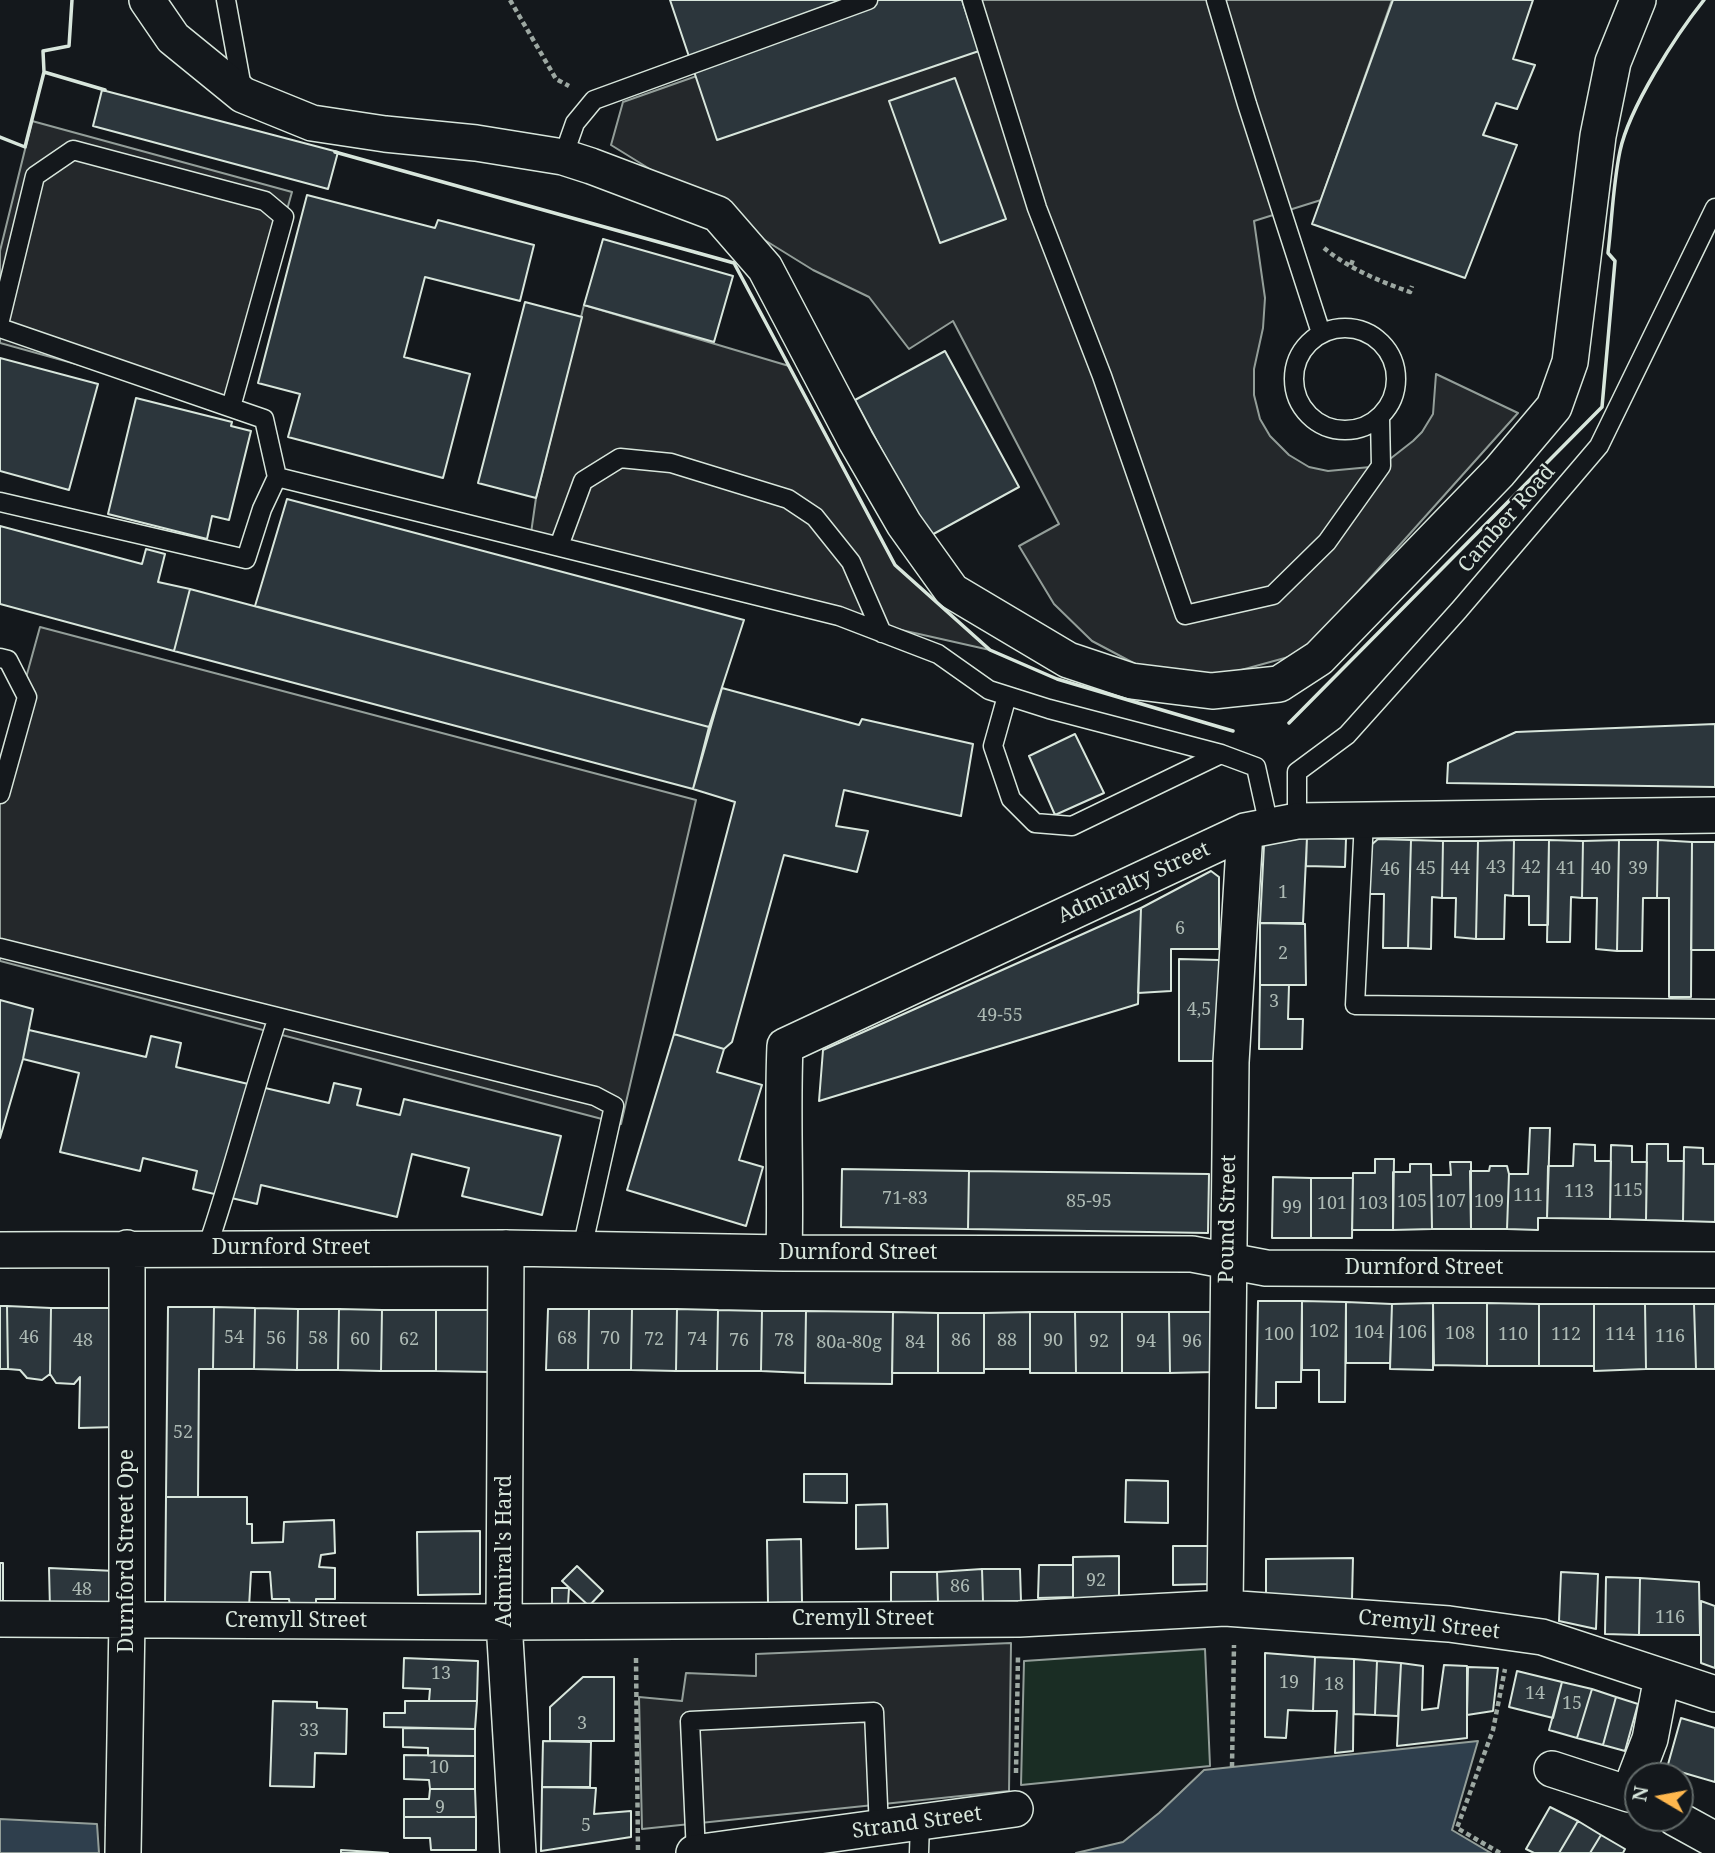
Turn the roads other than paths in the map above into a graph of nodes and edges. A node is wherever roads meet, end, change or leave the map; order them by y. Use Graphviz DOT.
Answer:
graph roads {
  1 [pos="148,0"];
  2 [pos="226,0"];
  3 [pos="868,0"];
  4 [pos="972,0"];
  5 [pos="1216,0"];
  6 [pos="1638,0"];
  7 [pos="243,95"];
  8 [pos="563,157"];
  9 [pos="1715,208"];
  10 [pos="0,320"];
  11 [pos="0,328"];
  12 [pos="1321,333"];
  13 [pos="232,407"];
  14 [pos="1380,418"];
  15 [pos="277,477"];
  16 [pos="0,502"];
  17 [pos="559,547"];
  18 [pos="882,633"];
  19 [pos="0,658"];
  20 [pos="1007,696"];
  21 [pos="1222,754"];
  22 [pos="0,794"];
  23 [pos="1715,815"];
  24 [pos="1364,820"];
  25 [pos="1270,826"];
  26 [pos="0,948"];
  27 [pos="1715,1009"];
  28 [pos="278,1017"];
  29 [pos="127,1248"];
  30 [pos="207,1248"];
  31 [pos="506,1248"];
  32 [pos="582,1249"];
  33 [pos="0,1250"];
  34 [pos="784,1253"];
  35 [pos="1227,1261"];
  36 [pos="1715,1270"];
  37 [pos="1230,1609"];
  38 [pos="0,1619"];
  39 [pos="127,1620"];
  40 [pos="504,1622"];
  41 [pos="1662,1677"];
  42 [pos="1715,1694"];
  43 [pos="1644,1762"];
  44 [pos="1552,1769"];
  45 [pos="1624,1793"];
  46 [pos="1015,1809"];
  47 [pos="1694,1828"];
  48 [pos="879,1829"];
  49 [pos="919,1838"];
  50 [pos="1715,1840"];
  51 [pos="842,1843"];
  52 [pos="123,1853"];
  53 [pos="518,1853"];
  54 [pos="695,1853"];
  1 -- 7 [label="street"];
  2 -- 7 [label="lane"];
  3 -- 8 [label="lane"];
  4 -- 14 [label="lane"];
  5 -- 12 [label="lane"];
  6 -- 8 [label="street"];
  7 -- 8 [label="street"];
  9 -- 25 [label="lane, Camber Road"];
  10 -- 13 [label="lane"];
  11 -- 13 [label="lane"];
  12 -- 14 [label="lane"];
  12 -- 14 [label="lane"];
  13 -- 15 [label="lane"];
  15 -- 16 [label="lane"];
  15 -- 17 [label="lane"];
  17 -- 18 [label="lane"];
  17 -- 18 [label="lane"];
  18 -- 20 [label="lane"];
  19 -- 22 [label="lane"];
  20 -- 21 [label="lane"];
  20 -- 21 [label="lane"];
  21 -- 25 [label="lane"];
  23 -- 24 [label="street, Admiralty Street"];
  24 -- 25 [label="street, Admiralty Street"];
  24 -- 27 [label="lane"];
  25 -- 34 [label="street, Admiralty Street"];
  25 -- 35 [label="street, Pound Street"];
  26 -- 28 [label="lane"];
  28 -- 30 [label="lane"];
  28 -- 32 [label="lane"];
  29 -- 30 [label="street, Durnford Street"];
  29 -- 33 [label="street, Durnford Street"];
  29 -- 39 [label="street, Durnford Street Ope"];
  30 -- 31 [label="street, Durnford Street"];
  31 -- 32 [label="street, Durnford Street"];
  31 -- 40 [label="street, Admiral's Hard"];
  32 -- 34 [label="street, Durnford Street"];
  34 -- 35 [label="street, Durnford Street"];
  35 -- 36 [label="street, Durnford Street"];
  35 -- 37 [label="street, Pound Street"];
  37 -- 40 [label="street, Cremyll Street"];
  37 -- 41 [label="street, Cremyll Street"];
  38 -- 39 [label="street, Cremyll Street"];
  39 -- 40 [label="street, Cremyll Street"];
  39 -- 52 [label="street, Durnford Street Ope"];
  40 -- 53 [label="street, Admiral's Hard"];
  41 -- 42 [label="street, Cremyll Street"];
  41 -- 43 [label="street"];
  44 -- 45 [label="street"];
  46 -- 49 [label="street, Strand Street"];
  47 -- 50 [label="street"];
  48 -- 49 [label="street, Strand Street"];
  48 -- 51 [label="street, Strand Street"];
  48 -- 54 [label="lane"];
  51 -- 54 [label="street, Strand Street"];
}
